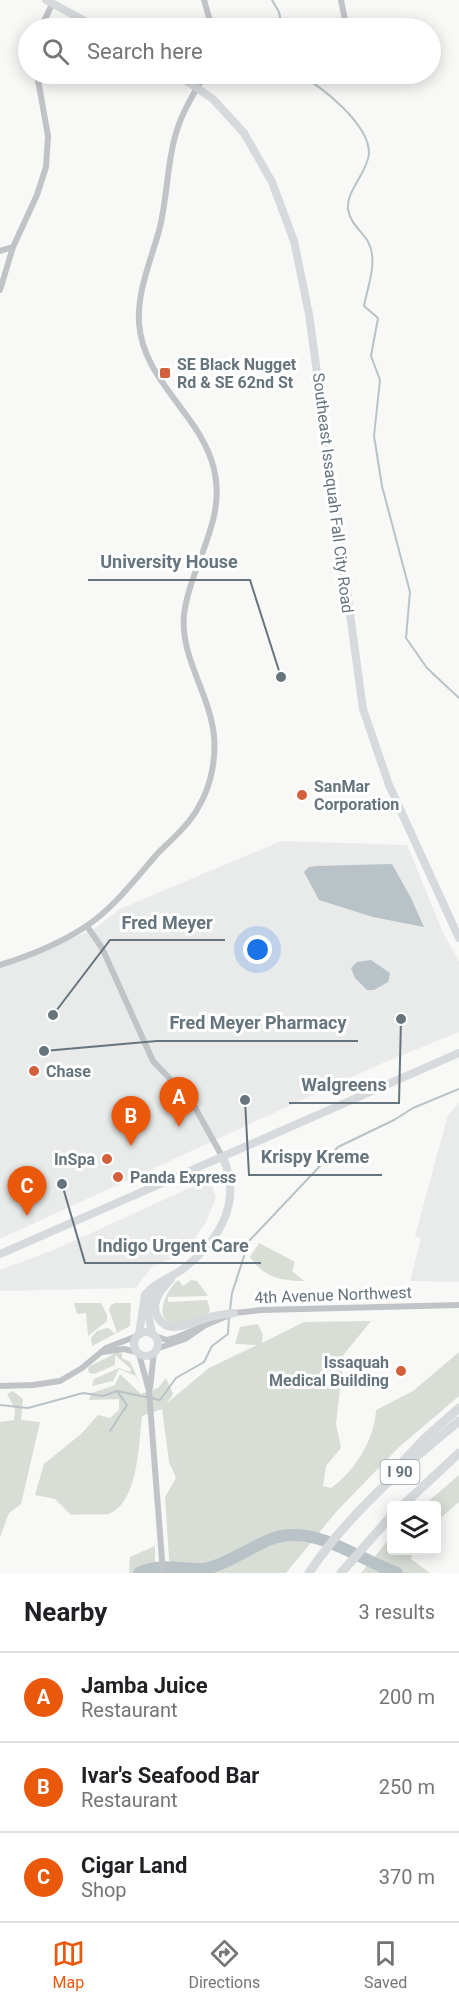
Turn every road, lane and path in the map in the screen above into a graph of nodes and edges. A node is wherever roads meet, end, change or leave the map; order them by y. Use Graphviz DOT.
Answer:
graph roads {
  1 [pos="204,0"];
  2 [pos="341,0"];
  3 [pos="49,2"];
  4 [pos="44,18"];
  5 [pos="79,18"];
  6 [pos="209,18"];
  7 [pos="345,18"];
  8 [pos="39,84"];
  9 [pos="193,84"];
  10 [pos="200,84"];
  11 [pos="198,87"];
  12 [pos="13,247"];
  13 [pos="0,251"];
  14 [pos="0,290"];
  15 [pos="87,926"];
  16 [pos="459,938"];
  17 [pos="0,965"];
  18 [pos="459,1053"];
  19 [pos="223,1158"];
  20 [pos="0,1254"];
  21 [pos="176,1274"];
  22 [pos="156,1285"];
  23 [pos="459,1305"];
  24 [pos="237,1313"];
  25 [pos="220,1317"];
  26 [pos="209,1322"];
  27 [pos="138,1335"];
  28 [pos="153,1335"];
  29 [pos="155,1351"];
  30 [pos="99,1353"];
  31 [pos="138,1353"];
  32 [pos="149,1378"];
  33 [pos="0,1386"];
  34 [pos="459,1408"];
  35 [pos="459,1421"];
  36 [pos="459,1453"];
  37 [pos="407,1501"];
  38 [pos="365,1505"];
  39 [pos="387,1520"];
  40 [pos="163,1573"];
  41 [pos="309,1573"];
  42 [pos="341,1573"];
  1 -- 6 [label="street"];
  2 -- 7 [label="street"];
  3 -- 4 [label="street"];
  3 -- 5 [label="main road"];
  8 -- 12 [label="street"];
  9 -- 11 [label="main road, Southeast Issaquah Fall City Road"];
  10 -- 11 [label="street"];
  11 -- 15 [label="street"];
  11 -- 16 [label="main road, Southeast Issaquah Fall City Road"];
  12 -- 13 [label="street"];
  12 -- 14 [label="street"];
  15 -- 17 [label="street"];
  15 -- 19 [label="street"];
  18 -- 19 [label="main road"];
  19 -- 20 [label="main road"];
  19 -- 21 [label="main road"];
  21 -- 22 [label="main road"];
  21 -- 25 [label="main road"];
  22 -- 27 [label="main road"];
  22 -- 28 [label="main road"];
  23 -- 24 [label="street, 4th Avenue Northwest"];
  24 -- 25 [label="main road"];
  25 -- 26 [label="street"];
  26 -- 28 [label="street"];
  26 -- 29 [label="street"];
  27 -- 28 [label="main road"];
  27 -- 30 [label="street"];
  27 -- 31 [label="main road"];
  28 -- 29 [label="main road"];
  29 -- 31 [label="main road"];
  29 -- 32 [label="street"];
  30 -- 31 [label="street"];
  30 -- 33 [label="street"];
  31 -- 32 [label="street"];
  32 -- 40 [label="street"];
  34 -- 38 [label="highway"];
  35 -- 38 [label="highway, I 90"];
  36 -- 37 [label="highway, I 90"];
  38 -- 41 [label="highway, I 90"];
  39 -- 42 [label="highway"];
}
